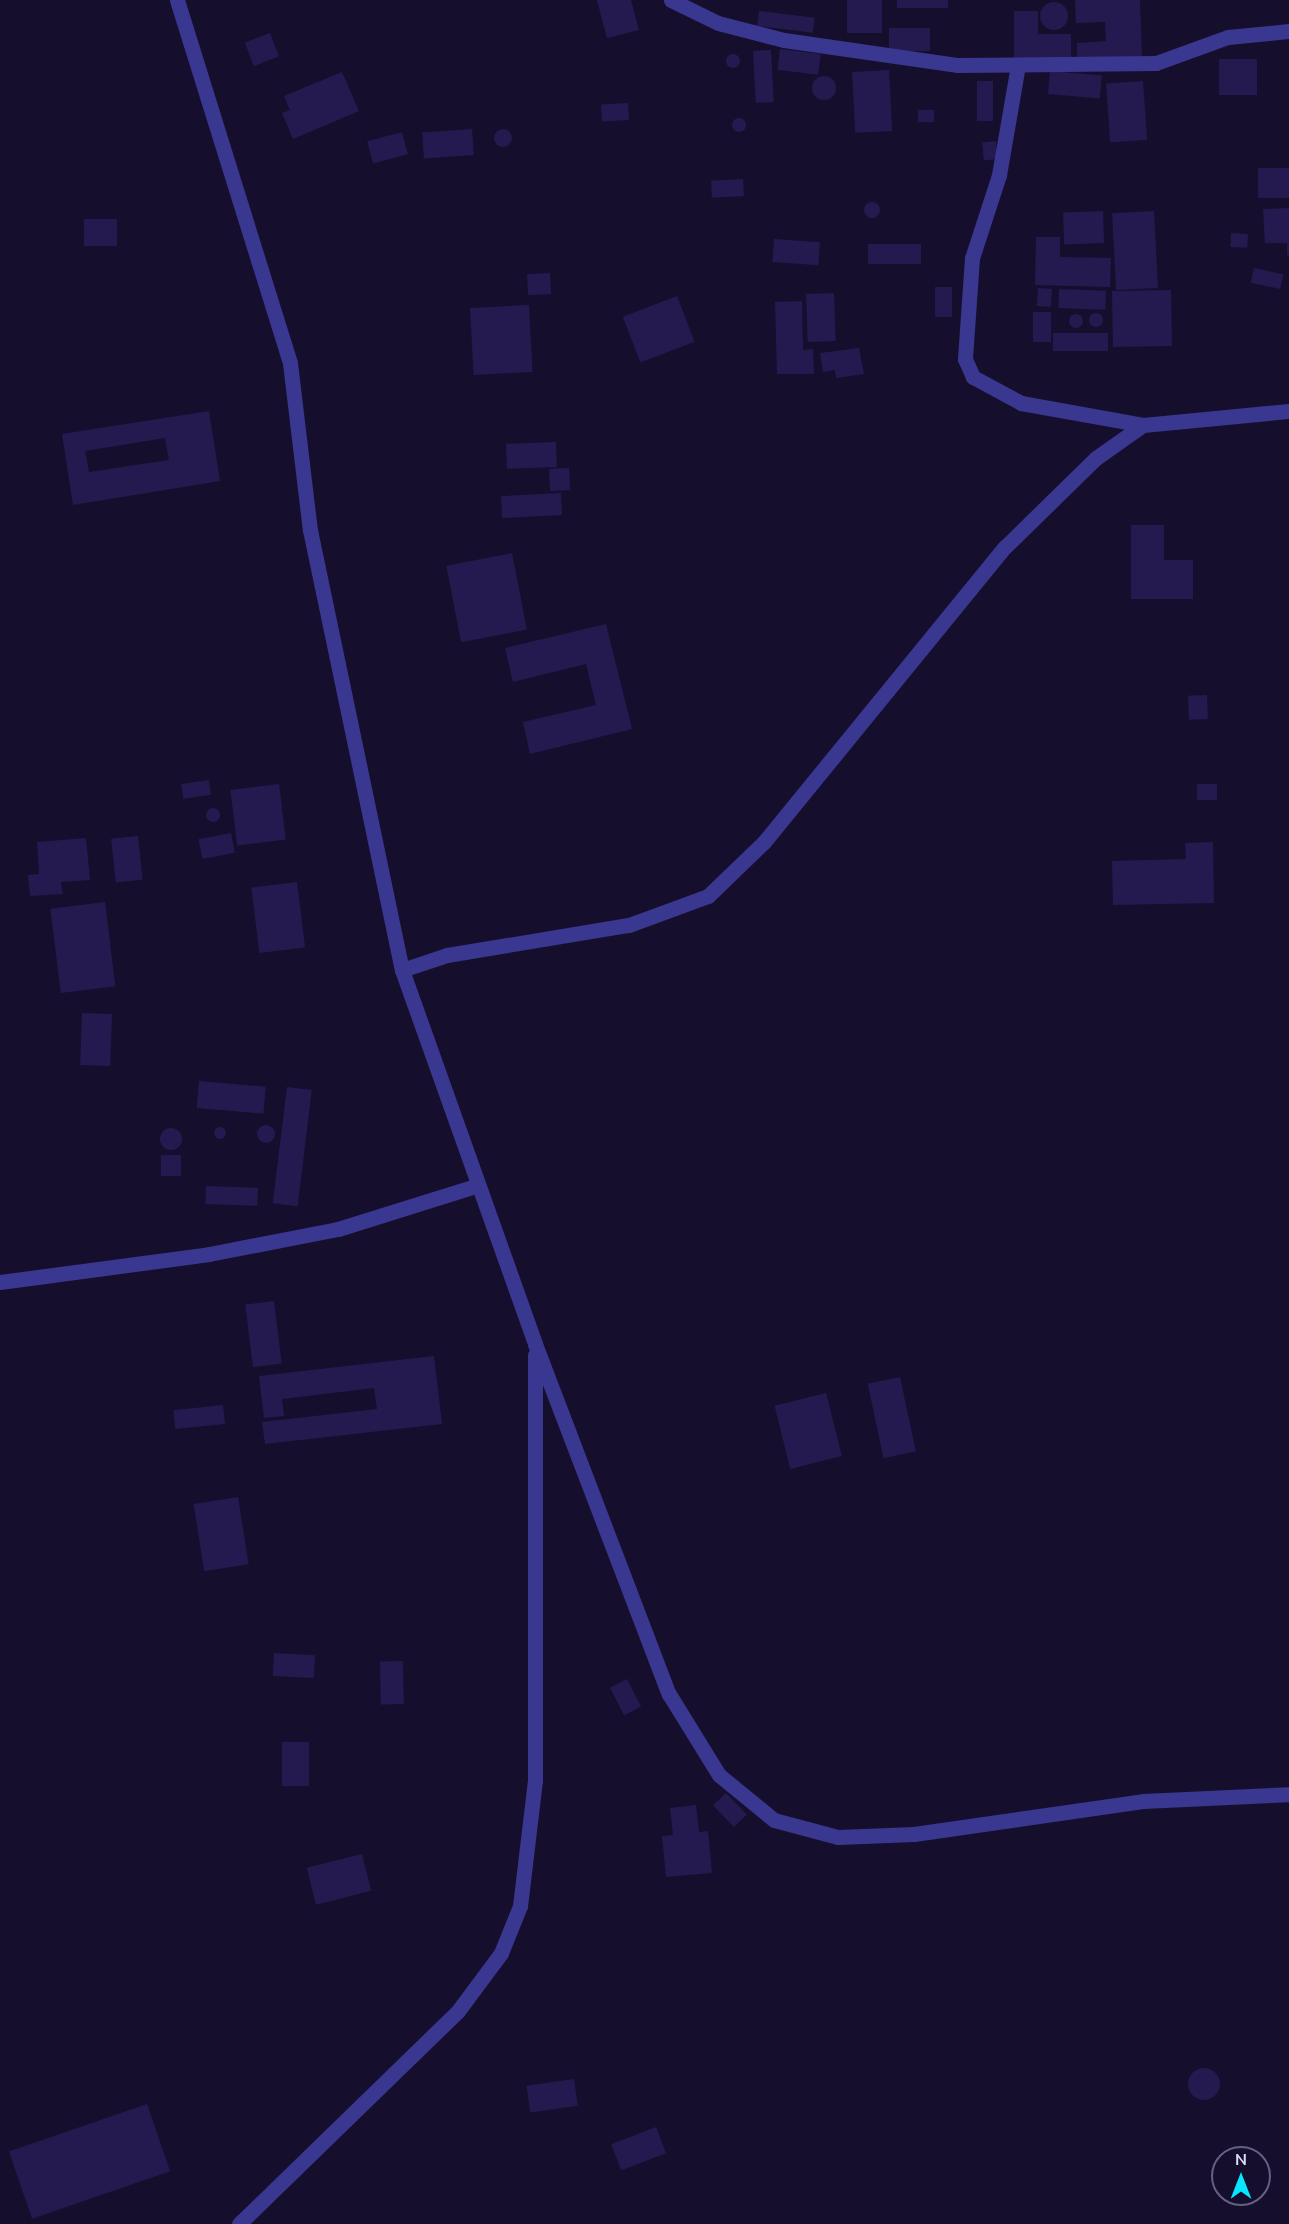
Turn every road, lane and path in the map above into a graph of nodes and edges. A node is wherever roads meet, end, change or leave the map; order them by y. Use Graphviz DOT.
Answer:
graph roads {
  1 [pos="177,0"];
  2 [pos="671,0"];
  3 [pos="1289,31"];
  4 [pos="1018,65"];
  5 [pos="1289,411"];
  6 [pos="1143,425"];
  7 [pos="402,970"];
  8 [pos="478,1185"];
  9 [pos="0,1282"];
  10 [pos="535,1344"];
  11 [pos="1289,1794"];
  12 [pos="239,2224"];
  1 -- 7 [label="street"];
  2 -- 4 [label="street"];
  3 -- 4 [label="street"];
  4 -- 6 [label="street"];
  5 -- 6 [label="street"];
  6 -- 7 [label="street"];
  7 -- 8 [label="street"];
  8 -- 9 [label="street"];
  8 -- 10 [label="street"];
  10 -- 11 [label="street"];
  10 -- 12 [label="street"];
}
